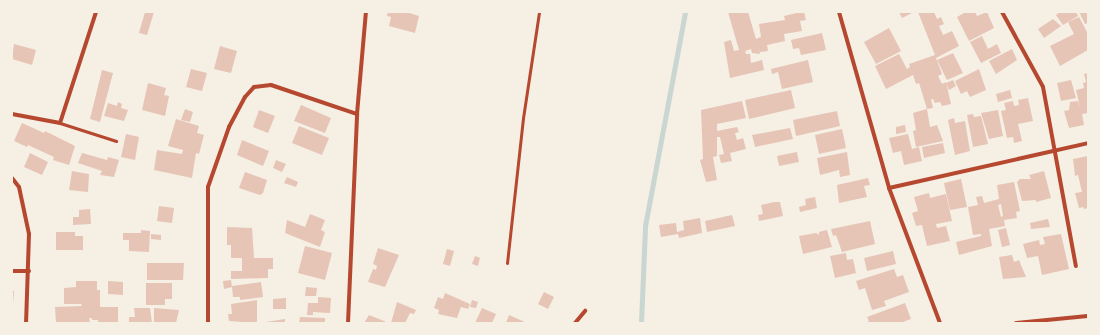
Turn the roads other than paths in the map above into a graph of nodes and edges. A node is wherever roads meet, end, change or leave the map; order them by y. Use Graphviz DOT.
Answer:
graph roads {
  1 [pos="96,12"];
  2 [pos="366,12"];
  3 [pos="539,12"];
  4 [pos="839,12"];
  5 [pos="1002,12"];
  6 [pos="12,114"];
  7 [pos="357,114"];
  8 [pos="60,123"];
  9 [pos="116,141"];
  10 [pos="1088,143"];
  11 [pos="1054,151"];
  12 [pos="12,178"];
  13 [pos="889,188"];
  14 [pos="507,263"];
  15 [pos="1076,266"];
  16 [pos="12,271"];
  17 [pos="29,271"];
  18 [pos="585,311"];
  19 [pos="1088,316"];
  20 [pos="26,323"];
  21 [pos="208,323"];
  22 [pos="348,323"];
  23 [pos="575,323"];
  24 [pos="940,323"];
  25 [pos="1016,323"];
  1 -- 8 [label="street"];
  2 -- 7 [label="street"];
  3 -- 14 [label="lane"];
  4 -- 13 [label="street"];
  5 -- 11 [label="street"];
  6 -- 8 [label="street"];
  7 -- 21 [label="street"];
  7 -- 22 [label="street"];
  8 -- 9 [label="lane"];
  10 -- 11 [label="street"];
  11 -- 13 [label="street"];
  11 -- 15 [label="street"];
  12 -- 17 [label="street"];
  13 -- 24 [label="street"];
  16 -- 17 [label="street"];
  17 -- 20 [label="street"];
  18 -- 23 [label="street"];
  19 -- 25 [label="street"];
}
